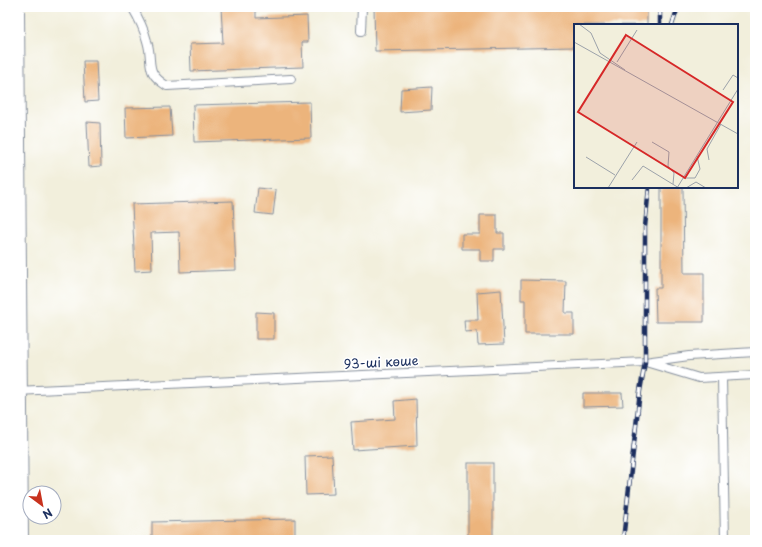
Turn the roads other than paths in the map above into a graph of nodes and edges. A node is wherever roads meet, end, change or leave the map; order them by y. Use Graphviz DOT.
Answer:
graph roads {
  1 [pos="13,7"];
  2 [pos="132,7"];
  3 [pos="362,7"];
  4 [pos="361,31"];
  5 [pos="291,79"];
  6 [pos="10,149"];
  7 [pos="755,352"];
  8 [pos="645,362"];
  9 [pos="755,376"];
  10 [pos="722,377"];
  11 [pos="11,391"];
  12 [pos="17,540"];
  13 [pos="725,540"];
  1 -- 6 [label="main road"];
  2 -- 5 [label="lane"];
  3 -- 4 [label="lane"];
  6 -- 11 [label="main road"];
  7 -- 8 [label="lane, 93-ші көше"];
  8 -- 10 [label="lane"];
  8 -- 11 [label="lane, 93-ші көше"];
  9 -- 10 [label="lane"];
  10 -- 13 [label="lane"];
  11 -- 12 [label="main road"];
}
